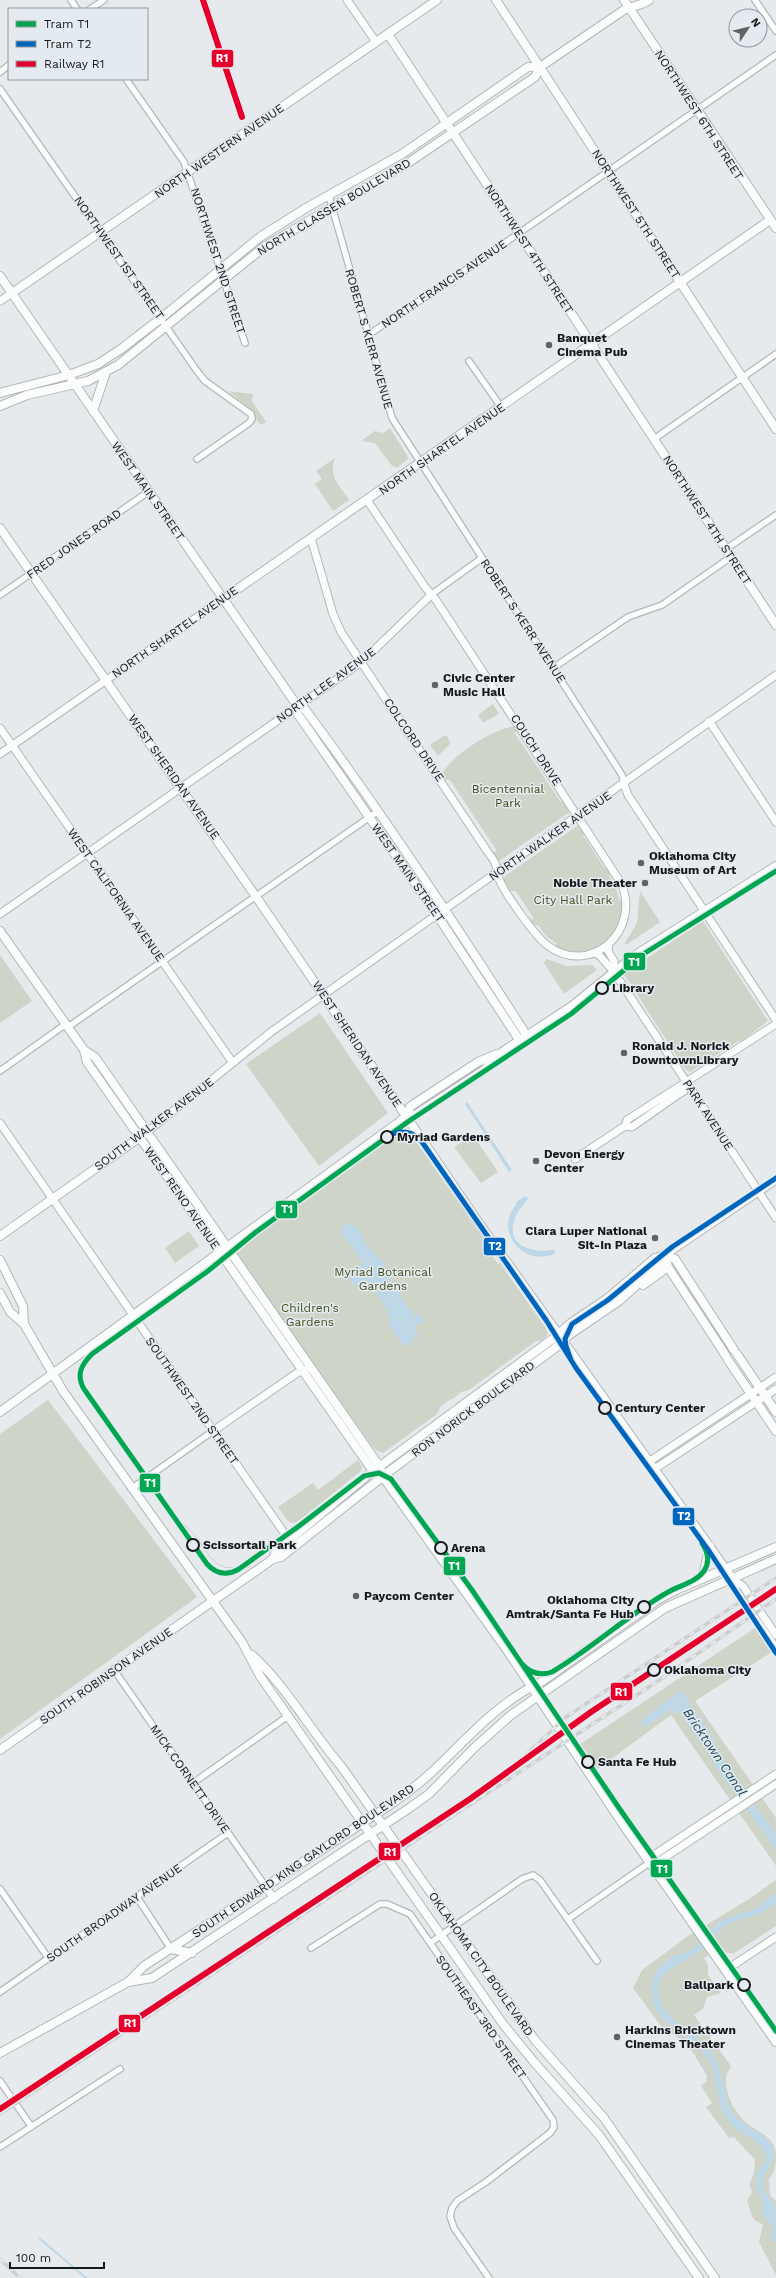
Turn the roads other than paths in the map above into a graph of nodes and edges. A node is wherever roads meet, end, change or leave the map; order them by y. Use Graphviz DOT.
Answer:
graph roads {
  1 [pos="104,0"];
  2 [pos="347,0"];
  3 [pos="437,0"];
  4 [pos="496,0"];
  5 [pos="649,0"];
  6 [pos="755,0"];
  7 [pos="628,2"];
  8 [pos="92,8"];
  9 [pos="776,31"];
  10 [pos="388,34"];
  11 [pos="376,42"];
  12 [pos="776,55"];
  13 [pos="540,67"];
  14 [pos="127,80"];
  15 [pos="0,89"];
  16 [pos="696,110"];
  17 [pos="446,124"];
  18 [pos="452,133"];
  19 [pos="609,171"];
  20 [pos="188,172"];
  21 [pos="329,196"];
  22 [pos="332,207"];
  23 [pos="773,218"];
  24 [pos="776,228"];
  25 [pos="101,232"];
  26 [pos="518,234"];
  27 [pos="221,270"];
  28 [pos="0,276"];
  29 [pos="224,280"];
  30 [pos="680,282"];
  31 [pos="12,293"];
  32 [pos="0,301"];
  33 [pos="160,319"];
  34 [pos="167,327"];
  35 [pos="368,335"];
  36 [pos="245,343"];
  37 [pos="591,344"];
  38 [pos="776,354"];
  39 [pos="470,360"];
  40 [pos="106,372"];
  41 [pos="69,375"];
  42 [pos="743,378"];
  43 [pos="75,384"];
  44 [pos="0,393"];
  45 [pos="0,406"];
  46 [pos="501,407"];
  47 [pos="93,411"];
  48 [pos="776,429"];
  49 [pos="654,439"];
  50 [pos="197,459"];
  51 [pos="421,463"];
  52 [pos="148,492"];
  53 [pos="368,500"];
  54 [pos="776,515"];
  55 [pos="0,528"];
  56 [pos="311,538"];
  57 [pos="726,549"];
  58 [pos="731,557"];
  59 [pos="482,558"];
  60 [pos="32,574"];
  61 [pos="432,594"];
  62 [pos="0,595"];
  63 [pos="223,599"];
  64 [pos="776,625"];
  65 [pos="360,662"];
  66 [pos="553,668"];
  67 [pos="776,675"];
  68 [pos="106,680"];
  69 [pos="298,706"];
  70 [pos="709,721"];
  71 [pos="0,728"];
  72 [pos="12,746"];
  73 [pos="0,754"];
  74 [pos="624,784"];
  75 [pos="181,787"];
  76 [pos="373,815"];
  77 [pos="579,816"];
  78 [pos="776,822"];
  79 [pos="87,853"];
  80 [pos="776,866"];
  81 [pos="498,873"];
  82 [pos="256,896"];
  83 [pos="441,912"];
  84 [pos="704,912"];
  85 [pos="0,914"];
  86 [pos="0,931"];
  87 [pos="609,944"];
  88 [pos="593,953"];
  89 [pos="162,961"];
  90 [pos="614,972"];
  91 [pos="324,995"];
  92 [pos="776,1020"];
  93 [pos="776,1024"];
  94 [pos="67,1025"];
  95 [pos="524,1038"];
  96 [pos="84,1050"];
  97 [pos="233,1063"];
  98 [pos="0,1071"];
  99 [pos="687,1082"];
  100 [pos="406,1117"];
  101 [pos="0,1123"];
  102 [pos="147,1132"];
  103 [pos="140,1138"];
  104 [pos="575,1160"];
  105 [pos="776,1180"];
  106 [pos="759,1192"];
  107 [pos="52,1200"];
  108 [pos="776,1218"];
  109 [pos="0,1236"];
  110 [pos="224,1250"];
  111 [pos="665,1255"];
  112 [pos="0,1260"];
  113 [pos="668,1267"];
  114 [pos="0,1293"];
  115 [pos="620,1301"];
  116 [pos="709,1311"];
  117 [pos="132,1316"];
  118 [pos="700,1317"];
  119 [pos="24,1324"];
  120 [pos="560,1338"];
  121 [pos="311,1368"];
  122 [pos="302,1371"];
  123 [pos="52,1374"];
  124 [pos="776,1378"];
  125 [pos="760,1388"];
  126 [pos="776,1389"];
  127 [pos="751,1394"];
  128 [pos="765,1396"];
  129 [pos="756,1402"];
  130 [pos="0,1412"];
  131 [pos="776,1412"];
  132 [pos="213,1431"];
  133 [pos="776,1432"];
  134 [pos="650,1461"];
  135 [pos="656,1468"];
  136 [pos="377,1469"];
  137 [pos="383,1476"];
  138 [pos="131,1489"];
  139 [pos="289,1540"];
  140 [pos="710,1546"];
  141 [pos="776,1547"];
  142 [pos="277,1558"];
  143 [pos="776,1559"];
  144 [pos="726,1569"];
  145 [pos="732,1578"];
  146 [pos="702,1579"];
  147 [pos="211,1602"];
  148 [pos="776,1635"];
  149 [pos="776,1648"];
  150 [pos="248,1651"];
  151 [pos="114,1670"];
  152 [pos="532,1686"];
  153 [pos="538,1696"];
  154 [pos="288,1716"];
  155 [pos="0,1750"];
  156 [pos="776,1774"];
  157 [pos="193,1783"];
  158 [pos="776,1784"];
  159 [pos="375,1815"];
  160 [pos="363,1823"];
  161 [pos="383,1826"];
  162 [pos="228,1833"];
  163 [pos="371,1834"];
  164 [pos="650,1863"];
  165 [pos="266,1887"];
  166 [pos="0,1889"];
  167 [pos="137,1897"];
  168 [pos="274,1899"];
  169 [pos="568,1919"];
  170 [pos="454,1926"];
  171 [pos="441,1935"];
  172 [pos="776,1937"];
  173 [pos="430,1943"];
  174 [pos="311,1948"];
  175 [pos="171,1949"];
  176 [pos="192,1953"];
  177 [pos="49,1958"];
  178 [pos="597,1961"];
  179 [pos="726,1970"];
  180 [pos="128,1982"];
  181 [pos="0,1992"];
  182 [pos="776,2042"];
  183 [pos="0,2053"];
  184 [pos="120,2069"];
  185 [pos="0,2081"];
  186 [pos="31,2126"];
  187 [pos="0,2148"];
  188 [pos="489,2278"];
  189 [pos="699,2278"];
  190 [pos="715,2278"];
  1 -- 8 [label="street"];
  2 -- 11 [label="street"];
  3 -- 10 [label="main road, NORTH WESTERN AVENUE"];
  4 -- 13 [label="main road, NORTHWEST 5TH STREET"];
  5 -- 7 [label="main road, NORTH CLASSEN BOULEVARD"];
  6 -- 9 [label="street"];
  7 -- 13 [label="main road, NORTH CLASSEN BOULEVARD"];
  7 -- 16 [label="main road, NORTHWEST 6TH STREET"];
  10 -- 11 [label="main road, NORTH WESTERN AVENUE"];
  10 -- 17 [label="main road, NORTHWEST 4TH STREET"];
  11 -- 20 [label="main road, NORTH WESTERN AVENUE"];
  12 -- 16 [label="street, NORTH FRANCIS AVENUE"];
  13 -- 17 [label="main road, NORTH CLASSEN BOULEVARD"];
  13 -- 18 [label="main road, NORTH CLASSEN BOULEVARD"];
  13 -- 19 [label="main road, NORTHWEST 5TH STREET"];
  14 -- 20 [label="street, NORTHWEST 2ND STREET"];
  15 -- 25 [label="street, NORTHWEST 1ST STREET"];
  16 -- 19 [label="street, NORTH FRANCIS AVENUE"];
  16 -- 23 [label="main road, NORTHWEST 6TH STREET"];
  17 -- 18 [label="main road, NORTHWEST 4TH STREET"];
  17 -- 21 [label="main road, NORTH CLASSEN BOULEVARD"];
  18 -- 22 [label="main road, NORTH CLASSEN BOULEVARD"];
  18 -- 26 [label="main road, NORTHWEST 4TH STREET"];
  19 -- 26 [label="street, NORTH FRANCIS AVENUE"];
  19 -- 30 [label="main road, NORTHWEST 5TH STREET"];
  20 -- 25 [label="main road, NORTH WESTERN AVENUE"];
  20 -- 27 [label="street, NORTHWEST 2ND STREET"];
  21 -- 22 [label="street, ROBERT S KERR AVENUE"];
  21 -- 27 [label="main road, NORTH CLASSEN BOULEVARD"];
  22 -- 29 [label="main road, NORTH CLASSEN BOULEVARD"];
  22 -- 35 [label="street, ROBERT S KERR AVENUE"];
  23 -- 24 [label="main road, NORTHWEST 6TH STREET"];
  23 -- 30 [label="main road, NORTH SHARTEL AVENUE"];
  25 -- 31 [label="main road, NORTH WESTERN AVENUE"];
  25 -- 33 [label="street, NORTHWEST 1ST STREET"];
  26 -- 35 [label="street, NORTH FRANCIS AVENUE"];
  26 -- 37 [label="main road, NORTHWEST 4TH STREET"];
  27 -- 29 [label="street, NORTHWEST 2ND STREET"];
  27 -- 33 [label="main road, NORTH CLASSEN BOULEVARD"];
  28 -- 31 [label="main road, WEST MAIN STREET"];
  29 -- 34 [label="main road, NORTH CLASSEN BOULEVARD"];
  29 -- 36 [label="street, NORTHWEST 2ND STREET"];
  30 -- 37 [label="main road, NORTH SHARTEL AVENUE"];
  30 -- 42 [label="main road, NORTHWEST 5TH STREET"];
  31 -- 32 [label="street, NORTH WESTERN AVENUE"];
  31 -- 41 [label="main road, WEST MAIN STREET"];
  33 -- 34 [label="street, NORTHWEST 1ST STREET"];
  33 -- 41 [label="main road, NORTH CLASSEN BOULEVARD"];
  34 -- 40 [label="main road, NORTH CLASSEN BOULEVARD"];
  34 -- 50 [label="street, NORTHWEST 1ST STREET"];
  35 -- 51 [label="street, ROBERT S KERR AVENUE"];
  37 -- 46 [label="main road, NORTH SHARTEL AVENUE"];
  37 -- 49 [label="main road, NORTHWEST 4TH STREET"];
  38 -- 42 [label="street"];
  39 -- 46 [label="street"];
  40 -- 43 [label="main road, NORTH CLASSEN BOULEVARD"];
  40 -- 47 [label="main road"];
  41 -- 43 [label="main road, WEST MAIN STREET"];
  41 -- 44 [label="main road, NORTH CLASSEN BOULEVARD"];
  42 -- 48 [label="main road, NORTHWEST 5TH STREET"];
  42 -- 49 [label="street"];
  43 -- 45 [label="main road, NORTH CLASSEN BOULEVARD"];
  43 -- 47 [label="main road, WEST MAIN STREET"];
  46 -- 51 [label="main road, NORTH SHARTEL AVENUE"];
  47 -- 52 [label="main road, WEST MAIN STREET"];
  49 -- 57 [label="main road, NORTHWEST 4TH STREET"];
  51 -- 53 [label="main road, NORTH SHARTEL AVENUE"];
  51 -- 59 [label="street, ROBERT S KERR AVENUE"];
  52 -- 60 [label="street, FRED JONES ROAD"];
  52 -- 63 [label="main road, WEST MAIN STREET"];
  53 -- 56 [label="main road, NORTH SHARTEL AVENUE"];
  53 -- 61 [label="street, COUCH DRIVE"];
  54 -- 57 [label="street"];
  55 -- 60 [label="main road, WEST SHERIDAN AVENUE"];
  56 -- 63 [label="main road, NORTH SHARTEL AVENUE"];
  56 -- 65 [label="street, COLCORD DRIVE"];
  57 -- 58 [label="main road, NORTHWEST 4TH STREET"];
  58 -- 64 [label="main road, NORTHWEST 4TH STREET"];
  58 -- 66 [label="street"];
  59 -- 61 [label="street, NORTH LEE AVENUE"];
  59 -- 66 [label="street, ROBERT S KERR AVENUE"];
  60 -- 62 [label="street, FRED JONES ROAD"];
  60 -- 68 [label="main road, WEST SHERIDAN AVENUE"];
  61 -- 65 [label="street, NORTH LEE AVENUE"];
  61 -- 77 [label="street, COUCH DRIVE"];
  63 -- 68 [label="street, NORTH SHARTEL AVENUE"];
  63 -- 69 [label="main road, WEST MAIN STREET"];
  65 -- 69 [label="street, NORTH LEE AVENUE"];
  65 -- 81 [label="street, COLCORD DRIVE"];
  66 -- 74 [label="street, ROBERT S KERR AVENUE"];
  67 -- 70 [label="street, NORTH WALKER AVENUE"];
  68 -- 72 [label="street, NORTH SHARTEL AVENUE"];
  68 -- 75 [label="main road, WEST SHERIDAN AVENUE"];
  69 -- 75 [label="street, NORTH LEE AVENUE"];
  69 -- 76 [label="main road, WEST MAIN STREET"];
  70 -- 74 [label="street, NORTH WALKER AVENUE"];
  70 -- 78 [label="street"];
  71 -- 72 [label="street, WEST CALIFORNIA AVENUE"];
  72 -- 73 [label="street, NORTH SHARTEL AVENUE"];
  72 -- 79 [label="street, WEST CALIFORNIA AVENUE"];
  74 -- 77 [label="street, NORTH WALKER AVENUE"];
  74 -- 84 [label="street, ROBERT S KERR AVENUE"];
  75 -- 79 [label="street, NORTH LEE AVENUE"];
  75 -- 82 [label="main road, WEST SHERIDAN AVENUE"];
  76 -- 82 [label="street"];
  76 -- 83 [label="main road, WEST MAIN STREET"];
  77 -- 81 [label="street, NORTH WALKER AVENUE"];
  77 -- 87 [label="street, COUCH DRIVE"];
  79 -- 85 [label="street, NORTH LEE AVENUE"];
  79 -- 89 [label="street, WEST CALIFORNIA AVENUE"];
  80 -- 84 [label="main road"];
  81 -- 83 [label="street, NORTH WALKER AVENUE"];
  81 -- 88 [label="street, COLCORD DRIVE"];
  82 -- 89 [label="street"];
  82 -- 91 [label="main road, WEST SHERIDAN AVENUE"];
  83 -- 91 [label="street, NORTH WALKER AVENUE"];
  83 -- 95 [label="main road, WEST MAIN STREET"];
  84 -- 90 [label="main road"];
  84 -- 92 [label="street, ROBERT S KERR AVENUE"];
  86 -- 94 [label="main road, WEST RENO AVENUE"];
  87 -- 88 [label="street"];
  87 -- 90 [label="street, PARK AVENUE"];
  88 -- 90 [label="street, PARK AVENUE"];
  89 -- 94 [label="street"];
  89 -- 97 [label="street, WEST CALIFORNIA AVENUE"];
  90 -- 95 [label="main road"];
  90 -- 99 [label="street, PARK AVENUE"];
  91 -- 97 [label="street, SOUTH WALKER AVENUE"];
  91 -- 100 [label="main road, WEST SHERIDAN AVENUE"];
  93 -- 99 [label="street"];
  94 -- 96 [label="main road, WEST RENO AVENUE"];
  94 -- 98 [label="street"];
  95 -- 100 [label="main road"];
  96 -- 102 [label="main road, WEST RENO AVENUE"];
  96 -- 103 [label="main road, WEST RENO AVENUE"];
  97 -- 102 [label="street, SOUTH WALKER AVENUE"];
  99 -- 104 [label="street"];
  99 -- 106 [label="street, PARK AVENUE"];
  100 -- 110 [label="main road"];
  100 -- 120 [label="main road, WEST SHERIDAN AVENUE"];
  101 -- 107 [label="street, SOUTHWEST 2ND STREET"];
  102 -- 103 [label="main road, SOUTH WALKER AVENUE"];
  102 -- 110 [label="main road, WEST RENO AVENUE"];
  103 -- 107 [label="main road, SOUTH WALKER AVENUE"];
  103 -- 110 [label="main road, WEST RENO AVENUE"];
  105 -- 106 [label="street"];
  106 -- 108 [label="street, PARK AVENUE"];
  106 -- 111 [label="street"];
  107 -- 109 [label="main road, SOUTH WALKER AVENUE"];
  107 -- 117 [label="street, SOUTHWEST 2ND STREET"];
  110 -- 117 [label="main road"];
  110 -- 121 [label="main road, WEST RENO AVENUE"];
  110 -- 122 [label="main road, WEST RENO AVENUE"];
  111 -- 113 [label="main road"];
  111 -- 115 [label="main road"];
  111 -- 116 [label="main road"];
  111 -- 120 [label="main road"];
  112 -- 119 [label="main road, OKLAHOMA CITY BOULEVARD"];
  113 -- 115 [label="main road"];
  113 -- 118 [label="main road"];
  114 -- 119 [label="main road, OKLAHOMA CITY BOULEVARD"];
  115 -- 120 [label="main road"];
  116 -- 118 [label="main road"];
  116 -- 125 [label="main road"];
  117 -- 123 [label="main road"];
  117 -- 132 [label="street, SOUTHWEST 2ND STREET"];
  118 -- 127 [label="main road"];
  119 -- 123 [label="main road, OKLAHOMA CITY BOULEVARD"];
  120 -- 134 [label="main road, WEST SHERIDAN AVENUE"];
  120 -- 136 [label="main road, RON NORICK BOULEVARD"];
  120 -- 137 [label="main road, RON NORICK BOULEVARD"];
  121 -- 122 [label="street"];
  121 -- 136 [label="main road, WEST RENO AVENUE"];
  122 -- 132 [label="street"];
  122 -- 136 [label="main road, WEST RENO AVENUE"];
  123 -- 130 [label="main road"];
  123 -- 138 [label="main road, OKLAHOMA CITY BOULEVARD"];
  124 -- 125 [label="street"];
  125 -- 127 [label="street"];
  125 -- 128 [label="main road"];
  126 -- 128 [label="street"];
  127 -- 129 [label="main road"];
  127 -- 134 [label="street"];
  128 -- 129 [label="street"];
  128 -- 131 [label="main road"];
  129 -- 133 [label="main road"];
  129 -- 135 [label="street"];
  132 -- 138 [label="street"];
  132 -- 139 [label="street, SOUTHWEST 2ND STREET"];
  134 -- 135 [label="main road, WEST SHERIDAN AVENUE"];
  135 -- 140 [label="main road, WEST SHERIDAN AVENUE"];
  136 -- 137 [label="main road, WEST RENO AVENUE"];
  136 -- 139 [label="main road, RON NORICK BOULEVARD"];
  137 -- 142 [label="main road, RON NORICK BOULEVARD"];
  137 -- 152 [label="main road, WEST RENO AVENUE"];
  138 -- 147 [label="main road, OKLAHOMA CITY BOULEVARD"];
  139 -- 142 [label="main road, RON NORICK BOULEVARD"];
  140 -- 144 [label="main road, WEST SHERIDAN AVENUE"];
  140 -- 146 [label="main road"];
  141 -- 144 [label="main road, SOUTH EDWARD KING GAYLORD BOULEVARD"];
  142 -- 147 [label="main road, SOUTH ROBINSON AVENUE"];
  143 -- 145 [label="main road, SOUTH EDWARD KING GAYLORD BOULEVARD"];
  144 -- 145 [label="main road, WEST SHERIDAN AVENUE"];
  144 -- 146 [label="main road, SOUTH EDWARD KING GAYLORD BOULEVARD"];
  145 -- 148 [label="street"];
  145 -- 149 [label="street"];
  145 -- 153 [label="main road, SOUTH EDWARD KING GAYLORD BOULEVARD"];
  146 -- 152 [label="main road, SOUTH EDWARD KING GAYLORD BOULEVARD"];
  147 -- 150 [label="main road, OKLAHOMA CITY BOULEVARD"];
  147 -- 151 [label="main road, SOUTH ROBINSON AVENUE"];
  150 -- 154 [label="main road, OKLAHOMA CITY BOULEVARD"];
  150 -- 159 [label="main road, OKLAHOMA CITY BOULEVARD"];
  151 -- 155 [label="main road, SOUTH ROBINSON AVENUE"];
  151 -- 157 [label="street, MICK CORNETT DRIVE"];
  152 -- 153 [label="main road, WEST RENO AVENUE"];
  152 -- 159 [label="main road, SOUTH EDWARD KING GAYLORD BOULEVARD"];
  153 -- 161 [label="main road, SOUTH EDWARD KING GAYLORD BOULEVARD"];
  153 -- 164 [label="main road, WEST RENO AVENUE"];
  154 -- 157 [label="street"];
  154 -- 160 [label="main road, OKLAHOMA CITY BOULEVARD"];
  156 -- 164 [label="street"];
  157 -- 162 [label="street, MICK CORNETT DRIVE"];
  158 -- 164 [label="street"];
  159 -- 160 [label="main road, SOUTH EDWARD KING GAYLORD BOULEVARD"];
  159 -- 161 [label="main road, OKLAHOMA CITY BOULEVARD"];
  160 -- 163 [label="main road, OKLAHOMA CITY BOULEVARD"];
  160 -- 165 [label="main road, SOUTH EDWARD KING GAYLORD BOULEVARD"];
  161 -- 163 [label="main road, SOUTH EDWARD KING GAYLORD BOULEVARD"];
  161 -- 170 [label="main road, OKLAHOMA CITY BOULEVARD"];
  162 -- 165 [label="street, MICK CORNETT DRIVE"];
  162 -- 167 [label="street, SOUTH BROADWAY AVENUE"];
  163 -- 168 [label="main road, SOUTH EDWARD KING GAYLORD BOULEVARD"];
  163 -- 171 [label="main road, OKLAHOMA CITY BOULEVARD"];
  164 -- 169 [label="street"];
  164 -- 179 [label="main road, WEST RENO AVENUE"];
  165 -- 168 [label="street"];
  165 -- 175 [label="main road, SOUTH EDWARD KING GAYLORD BOULEVARD"];
  166 -- 177 [label="street"];
  167 -- 175 [label="street"];
  167 -- 177 [label="street, SOUTH BROADWAY AVENUE"];
  168 -- 176 [label="main road, SOUTH EDWARD KING GAYLORD BOULEVARD"];
  169 -- 170 [label="street"];
  169 -- 178 [label="street"];
  170 -- 171 [label="street"];
  170 -- 190 [label="main road, OKLAHOMA CITY BOULEVARD"];
  171 -- 173 [label="street"];
  171 -- 189 [label="main road, OKLAHOMA CITY BOULEVARD"];
  172 -- 179 [label="street"];
  173 -- 174 [label="street, SOUTHEAST 3RD STREET"];
  173 -- 188 [label="street, SOUTHEAST 3RD STREET"];
  175 -- 176 [label="main road"];
  175 -- 180 [label="main road, SOUTH EDWARD KING GAYLORD BOULEVARD"];
  176 -- 180 [label="main road, SOUTH EDWARD KING GAYLORD BOULEVARD"];
  177 -- 181 [label="street, SOUTH BROADWAY AVENUE"];
  179 -- 182 [label="main road, WEST RENO AVENUE"];
  180 -- 183 [label="main road"];
  184 -- 186 [label="street"];
  185 -- 186 [label="street"];
  186 -- 187 [label="street"];
}
